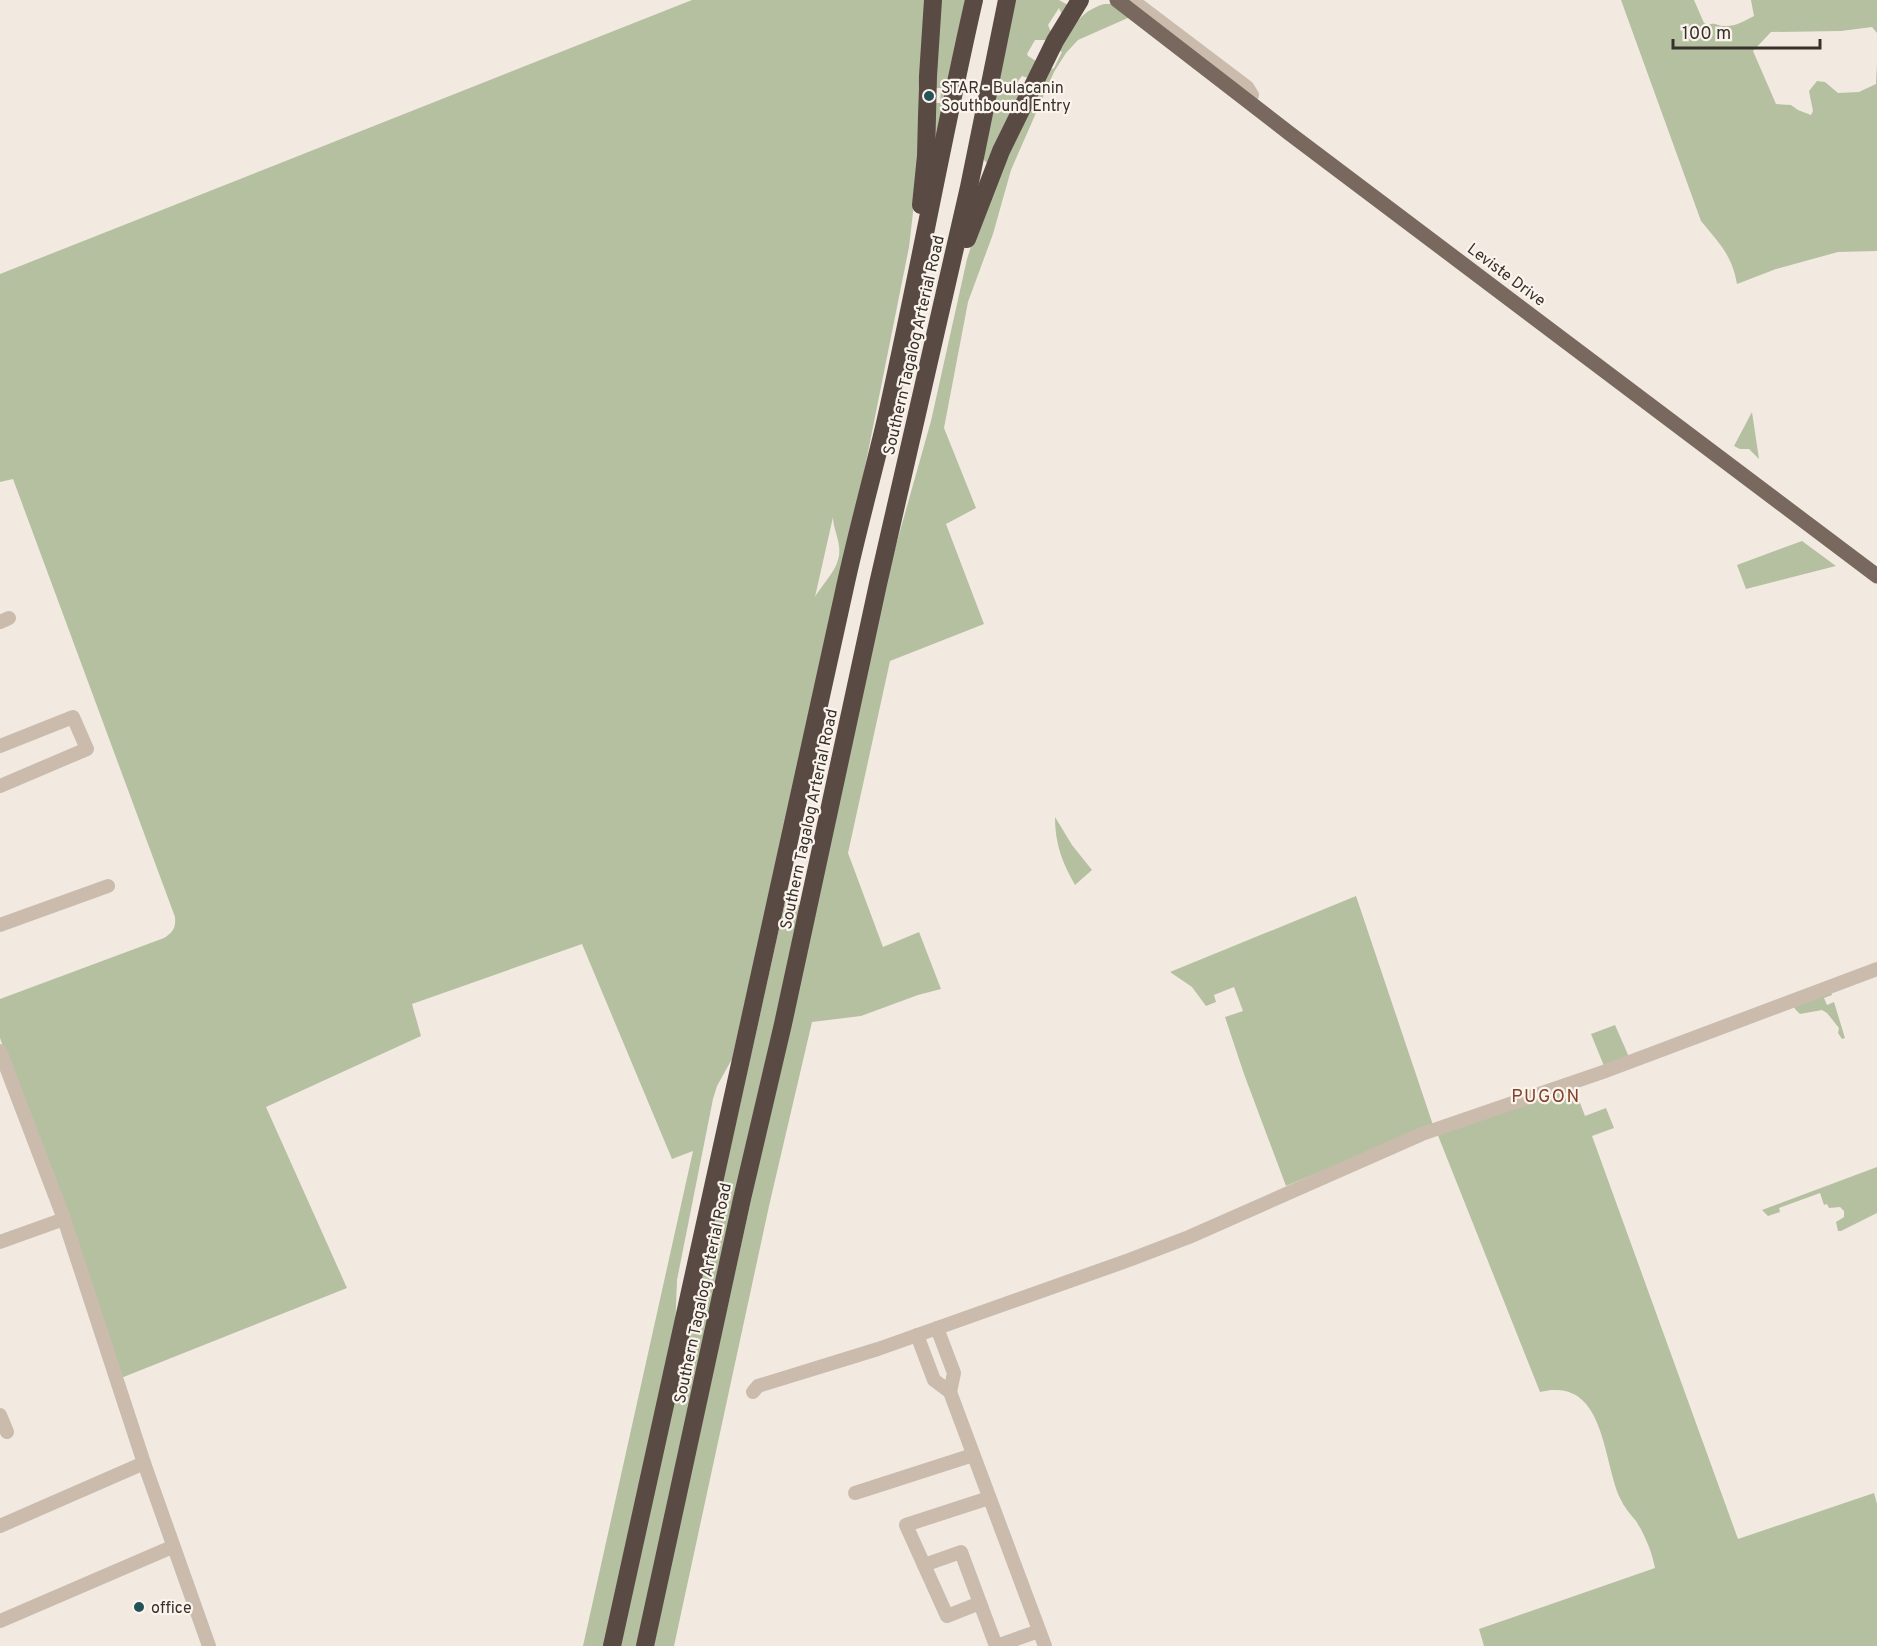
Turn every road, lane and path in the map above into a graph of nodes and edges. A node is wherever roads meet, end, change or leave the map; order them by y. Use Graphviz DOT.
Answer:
graph roads {
  1 [pos="933,0"];
  2 [pos="974,0"];
  3 [pos="1007,0"];
  4 [pos="1080,0"];
  5 [pos="1117,0"];
  6 [pos="1132,0"];
  7 [pos="1249,101"];
  8 [pos="905,324"];
  9 [pos="927,373"];
  10 [pos="1877,576"];
  11 [pos="0,746"];
  12 [pos="0,786"];
  13 [pos="108,886"];
  14 [pos="0,925"];
  15 [pos="1877,969"];
  16 [pos="0,1051"];
  17 [pos="64,1219"];
  18 [pos="0,1242"];
  19 [pos="937,1328"];
  20 [pos="917,1335"];
  21 [pos="753,1392"];
  22 [pos="950,1392"];
  23 [pos="0,1415"];
  24 [pos="7,1431"];
  25 [pos="973,1455"];
  26 [pos="144,1463"];
  27 [pos="855,1493"];
  28 [pos="989,1498"];
  29 [pos="0,1526"];
  30 [pos="172,1546"];
  31 [pos="924,1565"];
  32 [pos="980,1603"];
  33 [pos="0,1622"];
  34 [pos="1039,1631"];
  35 [pos="209,1646"];
  36 [pos="612,1646"];
  37 [pos="645,1646"];
  38 [pos="996,1646"];
  39 [pos="1045,1646"];
  1 -- 8 [label="highway"];
  2 -- 8 [label="highway, Southern Tagalog Arterial Road"];
  3 -- 9 [label="highway, Southern Tagalog Arterial Road"];
  4 -- 9 [label="highway"];
  5 -- 7 [label="main road, Leviste Drive"];
  6 -- 7 [label="street"];
  7 -- 10 [label="main road, Leviste Drive"];
  8 -- 36 [label="highway, Southern Tagalog Arterial Road"];
  9 -- 37 [label="highway, Southern Tagalog Arterial Road"];
  11 -- 12 [label="street"];
  13 -- 14 [label="street"];
  15 -- 19 [label="street"];
  16 -- 17 [label="street"];
  17 -- 18 [label="street"];
  17 -- 26 [label="street"];
  19 -- 20 [label="street"];
  19 -- 22 [label="street"];
  20 -- 21 [label="street"];
  20 -- 22 [label="street"];
  22 -- 25 [label="street"];
  23 -- 24 [label="street"];
  25 -- 27 [label="street"];
  25 -- 28 [label="street"];
  26 -- 29 [label="street"];
  26 -- 30 [label="street"];
  28 -- 31 [label="street"];
  28 -- 34 [label="street"];
  30 -- 33 [label="street"];
  30 -- 35 [label="street"];
  31 -- 32 [label="street"];
  31 -- 32 [label="street"];
  32 -- 38 [label="street"];
  34 -- 38 [label="street"];
  34 -- 39 [label="street"];
}
